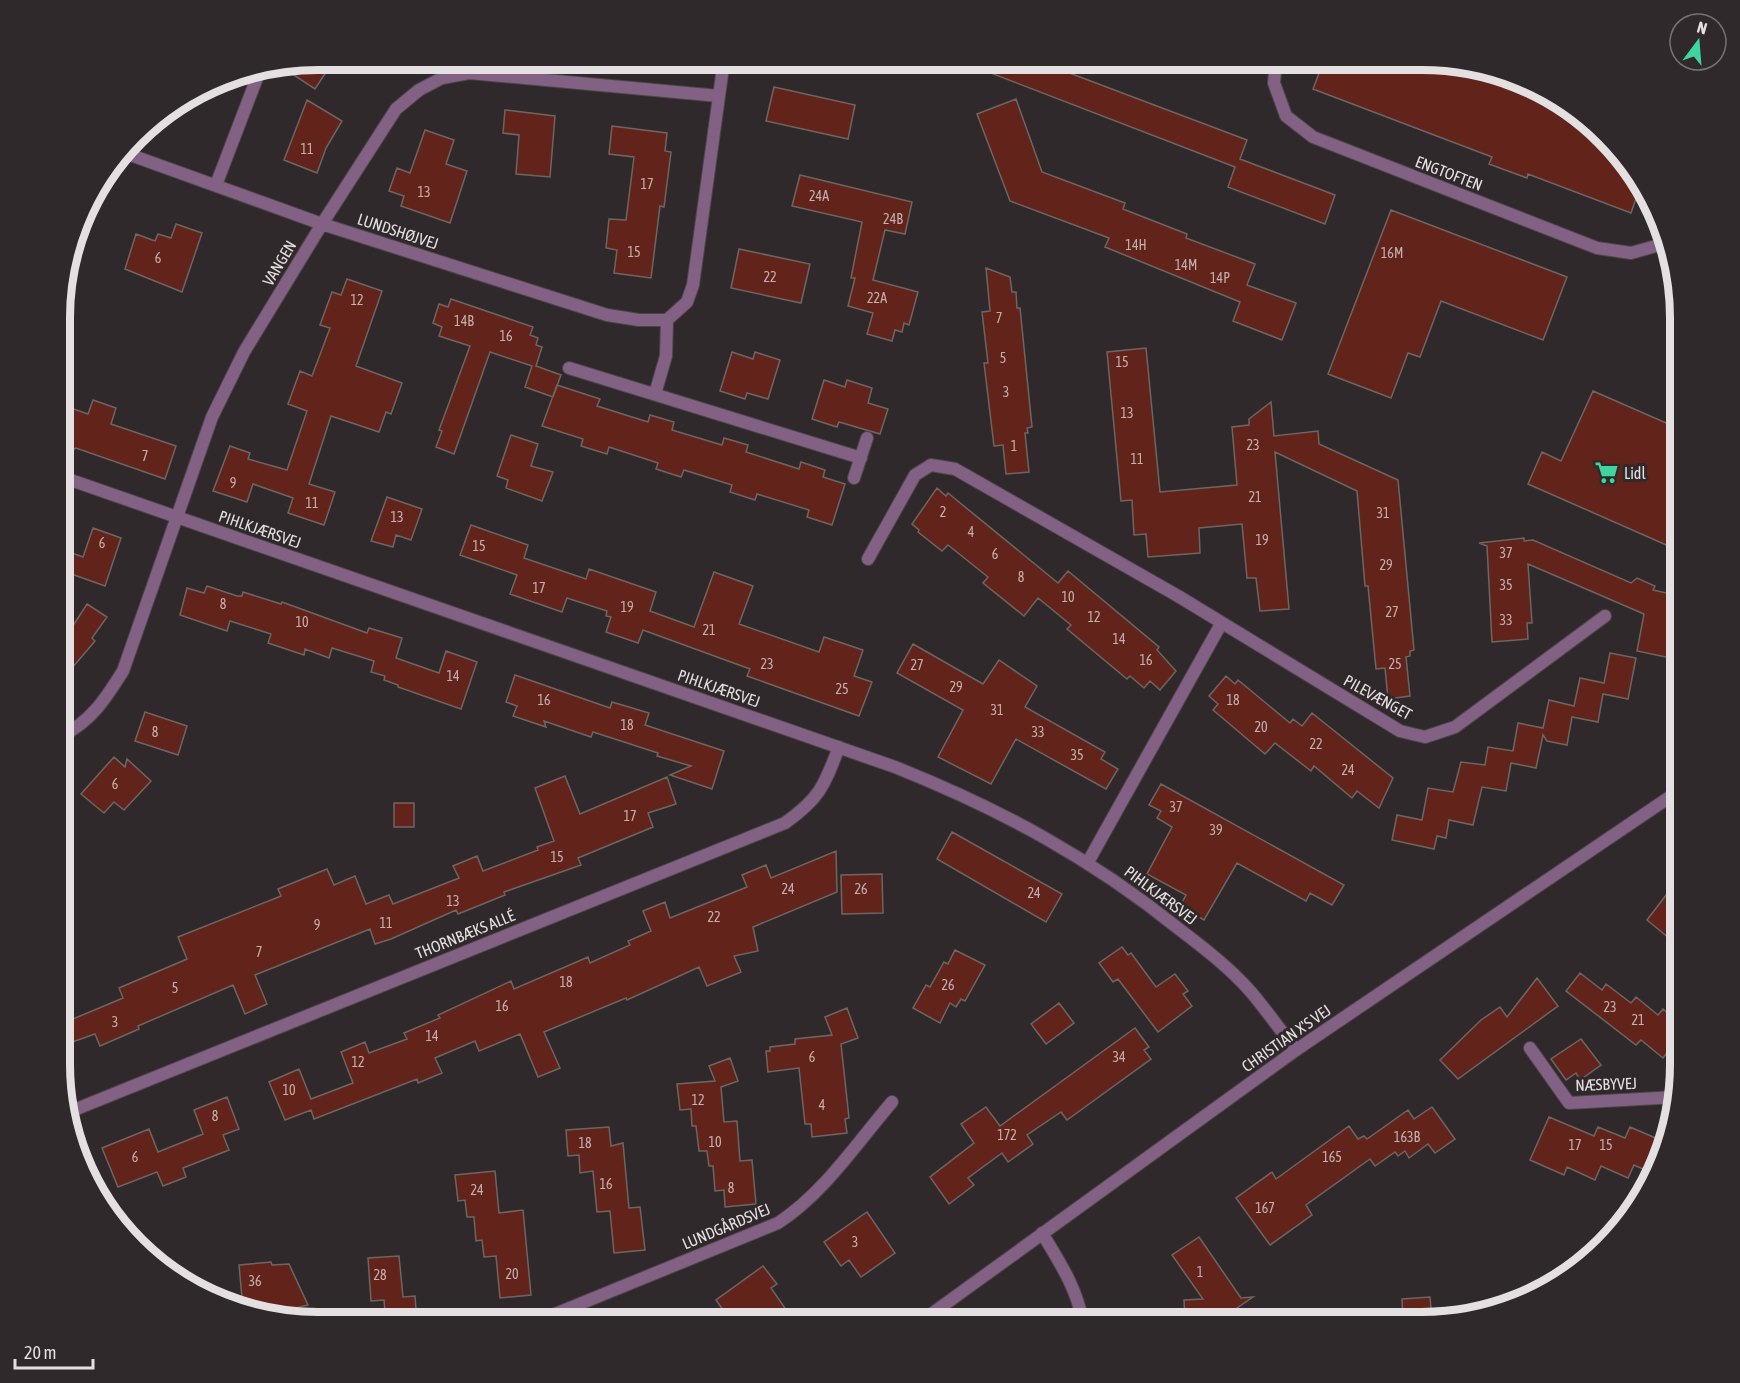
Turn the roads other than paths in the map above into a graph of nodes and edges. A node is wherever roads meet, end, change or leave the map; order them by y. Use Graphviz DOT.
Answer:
graph roads {
  1 [pos="723,70"];
  2 [pos="1275,70"];
  3 [pos="257,79"];
  4 [pos="719,96"];
  5 [pos="132,155"];
  6 [pos="216,185"];
  7 [pos="322,224"];
  8 [pos="1658,245"];
  9 [pos="667,320"];
  10 [pos="569,368"];
  11 [pos="655,394"];
  12 [pos="867,438"];
  13 [pos="861,458"];
  14 [pos="854,478"];
  15 [pos="70,480"];
  16 [pos="176,517"];
  17 [pos="868,559"];
  18 [pos="1605,616"];
  19 [pos="1221,624"];
  20 [pos="70,732"];
  21 [pos="839,747"];
  22 [pos="1670,797"];
  23 [pos="1088,862"];
  24 [pos="1530,1048"];
  25 [pos="1296,1050"];
  26 [pos="1667,1098"];
  27 [pos="892,1102"];
  28 [pos="75,1110"];
  29 [pos="1042,1233"];
  30 [pos="560,1312"];
  31 [pos="934,1312"];
  32 [pos="1081,1312"];
  1 -- 4 [label="street"];
  2 -- 8 [label="street, ENGTOFTEN"];
  3 -- 6 [label="street"];
  4 -- 7 [label="street, VANGEN"];
  4 -- 9 [label="street"];
  5 -- 6 [label="street, LUNDSHØJVEJ"];
  6 -- 7 [label="street, LUNDSHØJVEJ"];
  7 -- 9 [label="street, LUNDSHØJVEJ"];
  7 -- 16 [label="street, VANGEN"];
  9 -- 11 [label="street"];
  10 -- 11 [label="street"];
  11 -- 13 [label="street"];
  12 -- 13 [label="street"];
  13 -- 14 [label="street"];
  15 -- 16 [label="street, PIHLKJÆRSVEJ"];
  16 -- 20 [label="street, VANGEN"];
  16 -- 21 [label="street, PIHLKJÆRSVEJ"];
  17 -- 19 [label="street, PILEVÆNGET"];
  18 -- 19 [label="street, PILEVÆNGET"];
  19 -- 23 [label="street"];
  21 -- 23 [label="street, PIHLKJÆRSVEJ"];
  21 -- 28 [label="street, THORNBÆKS ALLÉ"];
  22 -- 25 [label="street, CHRISTIAN X'S VEJ"];
  23 -- 25 [label="street, PIHLKJÆRSVEJ"];
  24 -- 26 [label="street, NÆSBYVEJ"];
  25 -- 29 [label="street, CHRISTIAN X'S VEJ"];
  27 -- 30 [label="street, LUNDGÅRDSVEJ"];
  29 -- 31 [label="street, CHRISTIAN X'S VEJ"];
  29 -- 32 [label="street"];
}
